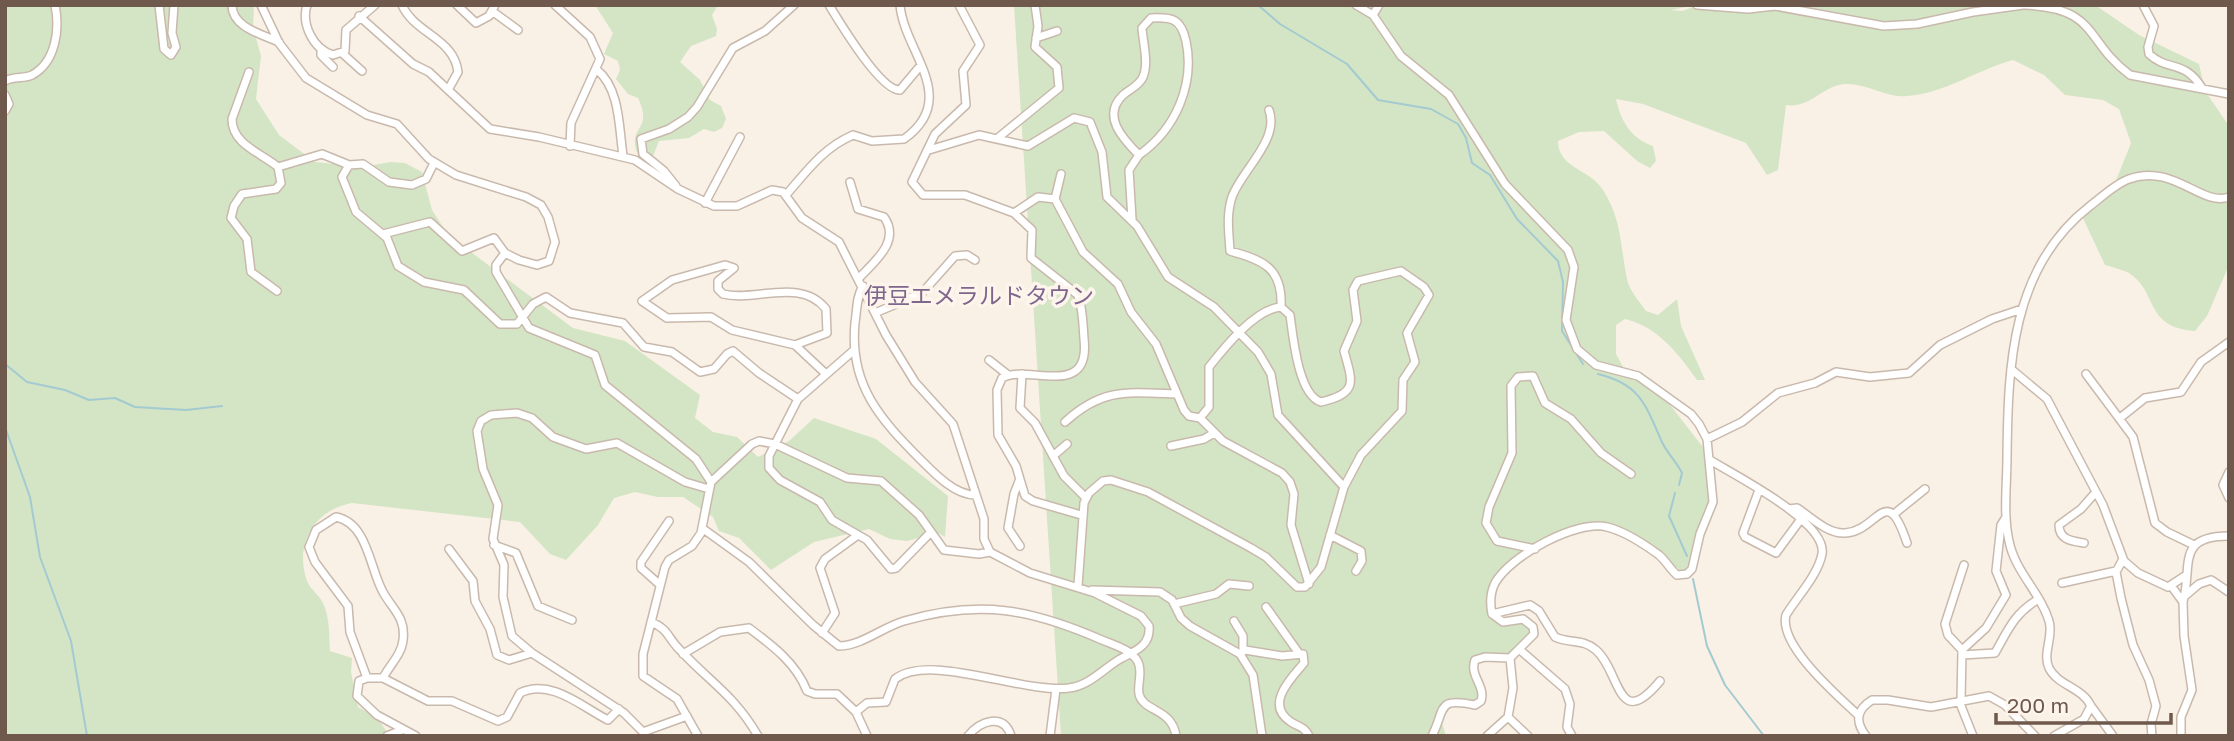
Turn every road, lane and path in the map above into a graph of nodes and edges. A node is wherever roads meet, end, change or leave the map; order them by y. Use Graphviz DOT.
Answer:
graph roads {
  1 [pos="55,5"];
  2 [pos="159,5"];
  3 [pos="174,5"];
  4 [pos="232,5"];
  5 [pos="261,5"];
  6 [pos="307,5"];
  7 [pos="375,5"];
  8 [pos="402,5"];
  9 [pos="457,5"];
  10 [pos="555,5"];
  11 [pos="794,5"];
  12 [pos="829,5"];
  13 [pos="900,5"];
  14 [pos="959,5"];
  15 [pos="1035,5"];
  16 [pos="1356,5"];
  17 [pos="1379,5"];
  18 [pos="1697,5"];
  19 [pos="2024,5"];
  20 [pos="2143,5"];
  21 [pos="494,8"];
  22 [pos="1373,15"];
  23 [pos="359,16"];
  24 [pos="518,30"];
  25 [pos="1058,31"];
  26 [pos="1036,38"];
  27 [pos="279,43"];
  28 [pos="321,50"];
  29 [pos="342,53"];
  30 [pos="1060,55"];
  31 [pos="1052,62"];
  32 [pos="921,65"];
  33 [pos="333,67"];
  34 [pos="597,70"];
  35 [pos="362,71"];
  36 [pos="249,72"];
  37 [pos="5,81"];
  38 [pos="2202,88"];
  39 [pos="448,90"];
  40 [pos="2229,94"];
  41 [pos="5,95"];
  42 [pos="1269,110"];
  43 [pos="5,111"];
  44 [pos="740,136"];
  45 [pos="999,137"];
  46 [pos="570,145"];
  47 [pos="929,150"];
  48 [pos="1139,155"];
  49 [pos="623,156"];
  50 [pos="434,163"];
  51 [pos="349,165"];
  52 [pos="278,167"];
  53 [pos="1061,174"];
  54 [pos="850,182"];
  55 [pos="678,190"];
  56 [pos="786,195"];
  57 [pos="2229,197"];
  58 [pos="1055,199"];
  59 [pos="705,203"];
  60 [pos="1014,213"];
  61 [pos="1132,220"];
  62 [pos="383,234"];
  63 [pos="505,253"];
  64 [pos="975,260"];
  65 [pos="859,278"];
  66 [pos="863,286"];
  67 [pos="277,291"];
  68 [pos="1281,307"];
  69 [pos="2022,309"];
  70 [pos="875,313"];
  71 [pos="521,318"];
  72 [pos="1238,332"];
  73 [pos="2229,341"];
  74 [pos="795,345"];
  75 [pos="853,351"];
  76 [pos="989,360"];
  77 [pos="2011,369"];
  78 [pos="826,374"];
  79 [pos="1022,374"];
  80 [pos="2086,374"];
  81 [pos="1008,375"];
  82 [pos="1175,394"];
  83 [pos="798,398"];
  84 [pos="1200,418"];
  85 [pos="2120,418"];
  86 [pos="1065,422"];
  87 [pos="1214,433"];
  88 [pos="1707,439"];
  89 [pos="775,444"];
  90 [pos="1067,444"];
  91 [pos="1171,446"];
  92 [pos="1053,456"];
  93 [pos="1710,460"];
  94 [pos="2229,472"];
  95 [pos="1631,474"];
  96 [pos="1020,481"];
  97 [pos="710,486"];
  98 [pos="1344,487"];
  99 [pos="1926,489"];
  100 [pos="1759,490"];
  101 [pos="2096,492"];
  102 [pos="975,495"];
  103 [pos="1086,498"];
  104 [pos="2229,498"];
  105 [pos="1789,509"];
  106 [pos="1894,514"];
  107 [pos="1081,515"];
  108 [pos="2007,516"];
  109 [pos="1801,519"];
  110 [pos="669,521"];
  111 [pos="702,528"];
  112 [pos="930,533"];
  113 [pos="858,535"];
  114 [pos="1330,535"];
  115 [pos="2229,536"];
  116 [pos="1907,543"];
  117 [pos="2084,543"];
  118 [pos="494,545"];
  119 [pos="2194,545"];
  120 [pos="1020,546"];
  121 [pos="449,549"];
  122 [pos="1535,549"];
  123 [pos="990,552"];
  124 [pos="2123,559"];
  125 [pos="1964,565"];
  126 [pos="1356,570"];
  127 [pos="2116,571"];
  128 [pos="2185,576"];
  129 [pos="2063,583"];
  130 [pos="659,584"];
  131 [pos="1309,584"];
  132 [pos="1078,586"];
  133 [pos="1249,586"];
  134 [pos="2172,587"];
  135 [pos="1087,590"];
  136 [pos="2229,592"];
  137 [pos="2184,598"];
  138 [pos="2037,600"];
  139 [pos="1174,604"];
  140 [pos="1266,607"];
  141 [pos="1492,614"];
  142 [pos="572,620"];
  143 [pos="1234,621"];
  144 [pos="651,622"];
  145 [pos="822,632"];
  146 [pos="1519,649"];
  147 [pos="1242,652"];
  148 [pos="1298,652"];
  149 [pos="532,653"];
  150 [pos="683,653"];
  151 [pos="1962,653"];
  152 [pos="1131,654"];
  153 [pos="1510,659"];
  154 [pos="367,678"];
  155 [pos="383,678"];
  156 [pos="1660,681"];
  157 [pos="1056,689"];
  158 [pos="1960,701"];
  159 [pos="2091,706"];
  160 [pos="619,709"];
  161 [pos="856,712"];
  162 [pos="1858,715"];
  163 [pos="687,716"];
  164 [pos="1508,717"];
  165 [pos="402,730"];
  166 [pos="387,736"];
  167 [pos="416,736"];
  168 [pos="698,736"];
  169 [pos="758,736"];
  170 [pos="867,736"];
  171 [pos="968,736"];
  172 [pos="1012,736"];
  173 [pos="1049,736"];
  174 [pos="1176,736"];
  175 [pos="1262,736"];
  176 [pos="1309,736"];
  177 [pos="1432,736"];
  178 [pos="1487,736"];
  179 [pos="1528,736"];
  180 [pos="1572,736"];
  181 [pos="1866,736"];
  182 [pos="1973,736"];
  183 [pos="2035,736"];
  184 [pos="2054,736"];
  185 [pos="2113,736"];
  186 [pos="2152,736"];
  187 [pos="2181,736"];
  1 -- 37 [label="street"];
  2 -- 3 [label="street"];
  4 -- 27 [label="street"];
  5 -- 27 [label="street"];
  6 -- 28 [label="street"];
  7 -- 23 [label="street"];
  8 -- 39 [label="street"];
  9 -- 21 [label="street"];
  10 -- 34 [label="street"];
  11 -- 55 [label="street"];
  12 -- 32 [label="street"];
  13 -- 32 [label="street"];
  14 -- 47 [label="street"];
  15 -- 26 [label="street"];
  16 -- 22 [label="street"];
  17 -- 22 [label="street"];
  18 -- 19 [label="street"];
  19 -- 38 [label="street"];
  20 -- 38 [label="street"];
  21 -- 24 [label="street"];
  22 -- 88 [label="street"];
  23 -- 29 [label="street"];
  23 -- 39 [label="street"];
  25 -- 26 [label="street"];
  26 -- 31 [label="street"];
  27 -- 50 [label="street"];
  28 -- 29 [label="street"];
  28 -- 33 [label="street"];
  29 -- 35 [label="street"];
  30 -- 31 [label="street"];
  31 -- 45 [label="street"];
  32 -- 56 [label="street"];
  34 -- 46 [label="street"];
  34 -- 49 [label="street"];
  36 -- 52 [label="street"];
  38 -- 40 [label="street"];
  39 -- 46 [label="street"];
  41 -- 43 [label="street"];
  42 -- 68 [label="street"];
  44 -- 59 [label="street"];
  45 -- 47 [label="street"];
  45 -- 61 [label="street"];
  46 -- 49 [label="street"];
  47 -- 60 [label="street"];
  48 -- 48 [label="street"];
  48 -- 61 [label="street"];
  49 -- 55 [label="street"];
  50 -- 51 [label="street"];
  50 -- 63 [label="street"];
  51 -- 52 [label="street"];
  51 -- 62 [label="street"];
  52 -- 67 [label="street"];
  53 -- 58 [label="street"];
  54 -- 65 [label="street"];
  55 -- 59 [label="street"];
  56 -- 59 [label="street"];
  56 -- 65 [label="street"];
  57 -- 69 [label="street"];
  58 -- 60 [label="street"];
  58 -- 82 [label="street"];
  60 -- 79 [label="street"];
  61 -- 72 [label="street"];
  62 -- 63 [label="street"];
  62 -- 71 [label="street"];
  63 -- 71 [label="street"];
  64 -- 70 [label="street"];
  65 -- 66 [label="street"];
  66 -- 70 [label="street"];
  66 -- 75 [label="street"];
  68 -- 72 [label="street"];
  68 -- 98 [label="street"];
  69 -- 77 [label="street"];
  69 -- 88 [label="street"];
  70 -- 102 [label="street"];
  71 -- 83 [label="street"];
  71 -- 97 [label="street"];
  72 -- 84 [label="street"];
  72 -- 98 [label="street"];
  73 -- 85 [label="street"];
  74 -- 74 [label="street"];
  74 -- 78 [label="street"];
  75 -- 78 [label="street"];
  75 -- 102 [label="street"];
  76 -- 81 [label="street"];
  77 -- 101 [label="street"];
  77 -- 108 [label="street"];
  78 -- 83 [label="street"];
  79 -- 81 [label="street"];
  79 -- 92 [label="street"];
  80 -- 85 [label="street"];
  81 -- 96 [label="street"];
  82 -- 84 [label="street"];
  82 -- 86 [label="street"];
  83 -- 89 [label="street"];
  84 -- 87 [label="street"];
  85 -- 119 [label="street"];
  87 -- 91 [label="street"];
  87 -- 131 [label="street"];
  88 -- 93 [label="street"];
  89 -- 97 [label="street"];
  89 -- 112 [label="street"];
  89 -- 113 [label="street"];
  90 -- 92 [label="street"];
  92 -- 103 [label="street"];
  93 -- 100 [label="street"];
  93 -- 122 [label="street"];
  94 -- 104 [label="street"];
  95 -- 122 [label="street"];
  96 -- 107 [label="street"];
  96 -- 120 [label="street"];
  97 -- 111 [label="street"];
  97 -- 118 [label="street"];
  98 -- 114 [label="street"];
  99 -- 106 [label="street"];
  100 -- 105 [label="street"];
  100 -- 109 [label="street"];
  101 -- 117 [label="street"];
  101 -- 124 [label="street"];
  102 -- 123 [label="street"];
  103 -- 107 [label="street"];
  103 -- 131 [label="street"];
  105 -- 106 [label="street"];
  105 -- 109 [label="street"];
  106 -- 116 [label="street"];
  107 -- 132 [label="street"];
  108 -- 138 [label="street"];
  108 -- 151 [label="street"];
  109 -- 162 [label="street"];
  110 -- 130 [label="street"];
  111 -- 130 [label="street"];
  111 -- 145 [label="street"];
  112 -- 113 [label="street"];
  112 -- 123 [label="street"];
  113 -- 145 [label="street"];
  114 -- 126 [label="street"];
  114 -- 131 [label="street"];
  115 -- 119 [label="street"];
  118 -- 142 [label="street"];
  118 -- 149 [label="street"];
  119 -- 128 [label="street"];
  121 -- 149 [label="street"];
  122 -- 141 [label="street"];
  123 -- 132 [label="street"];
  124 -- 127 [label="street"];
  124 -- 134 [label="street"];
  125 -- 151 [label="street"];
  127 -- 129 [label="street"];
  127 -- 186 [label="street"];
  128 -- 134 [label="street"];
  128 -- 137 [label="street"];
  130 -- 144 [label="street"];
  132 -- 135 [label="street"];
  133 -- 139 [label="street"];
  134 -- 137 [label="street"];
  135 -- 139 [label="street"];
  135 -- 152 [label="street"];
  136 -- 137 [label="street"];
  137 -- 187 [label="street"];
  138 -- 151 [label="street"];
  138 -- 159 [label="street"];
  139 -- 147 [label="street"];
  140 -- 148 [label="street"];
  141 -- 146 [label="street"];
  141 -- 156 [label="street"];
  143 -- 147 [label="street"];
  144 -- 150 [label="street"];
  144 -- 163 [label="street"];
  145 -- 152 [label="street"];
  146 -- 153 [label="street"];
  146 -- 180 [label="street"];
  147 -- 148 [label="street"];
  147 -- 175 [label="street"];
  148 -- 176 [label="street"];
  149 -- 160 [label="street"];
  150 -- 161 [label="street"];
  150 -- 169 [label="street"];
  151 -- 158 [label="street"];
  152 -- 157 [label="street"];
  152 -- 174 [label="street"];
  153 -- 164 [label="street"];
  153 -- 177 [label="street"];
  154 -- 155 [label="street"];
  154 -- 155 [label="street"];
  154 -- 165 [label="street"];
  155 -- 160 [label="street"];
  157 -- 161 [label="street"];
  157 -- 173 [label="street"];
  158 -- 162 [label="street"];
  158 -- 182 [label="street"];
  158 -- 183 [label="street"];
  159 -- 184 [label="street"];
  159 -- 185 [label="street"];
  160 -- 163 [label="street"];
  161 -- 170 [label="street"];
  162 -- 181 [label="street"];
  163 -- 168 [label="street"];
  164 -- 178 [label="street"];
  164 -- 179 [label="street"];
  165 -- 166 [label="street"];
  165 -- 167 [label="street"];
  171 -- 172 [label="street"];
}
